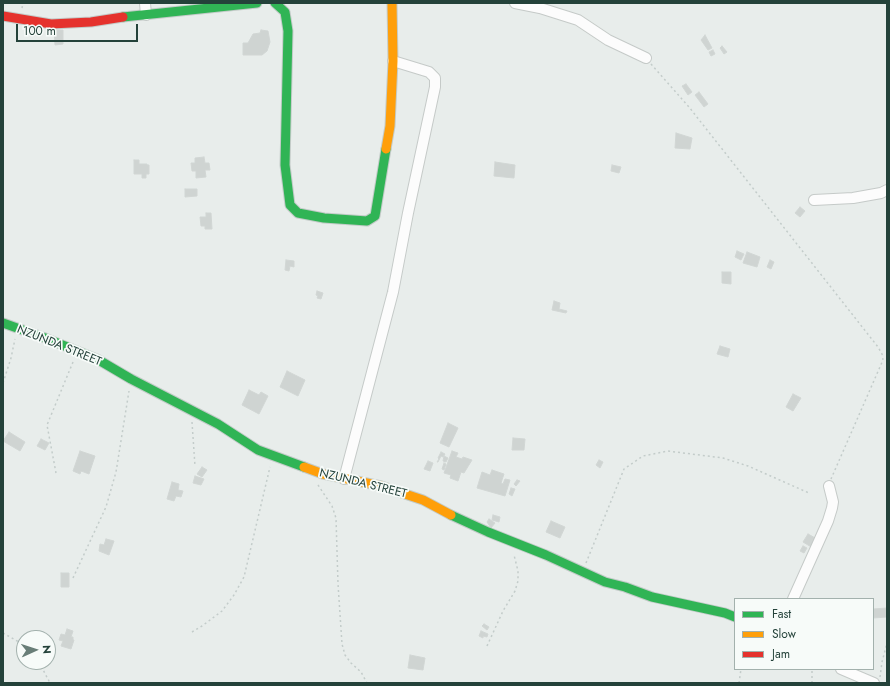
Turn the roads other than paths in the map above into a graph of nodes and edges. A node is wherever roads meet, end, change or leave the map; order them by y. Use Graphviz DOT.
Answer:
graph roads {
  1 [pos="145,3"];
  2 [pos="257,3"];
  3 [pos="275,3"];
  4 [pos="392,3"];
  5 [pos="515,3"];
  6 [pos="146,15"];
  7 [pos="3,16"];
  8 [pos="646,58"];
  9 [pos="393,61"];
  10 [pos="887,190"];
  11 [pos="814,200"];
  12 [pos="3,323"];
  13 [pos="344,479"];
  14 [pos="829,486"];
  15 [pos="793,598"];
  16 [pos="734,617"];
  17 [pos="843,670"];
  18 [pos="874,683"];
  1 -- 6 [label="street"];
  2 -- 6 [label="street"];
  3 -- 9 [label="street"];
  4 -- 9 [label="street"];
  5 -- 8 [label="street"];
  6 -- 7 [label="street"];
  9 -- 13 [label="street"];
  10 -- 11 [label="street"];
  12 -- 13 [label="street, NZUNDA STREET"];
  13 -- 16 [label="street, NZUNDA STREET"];
  14 -- 15 [label="street"];
  17 -- 18 [label="street"];
}
